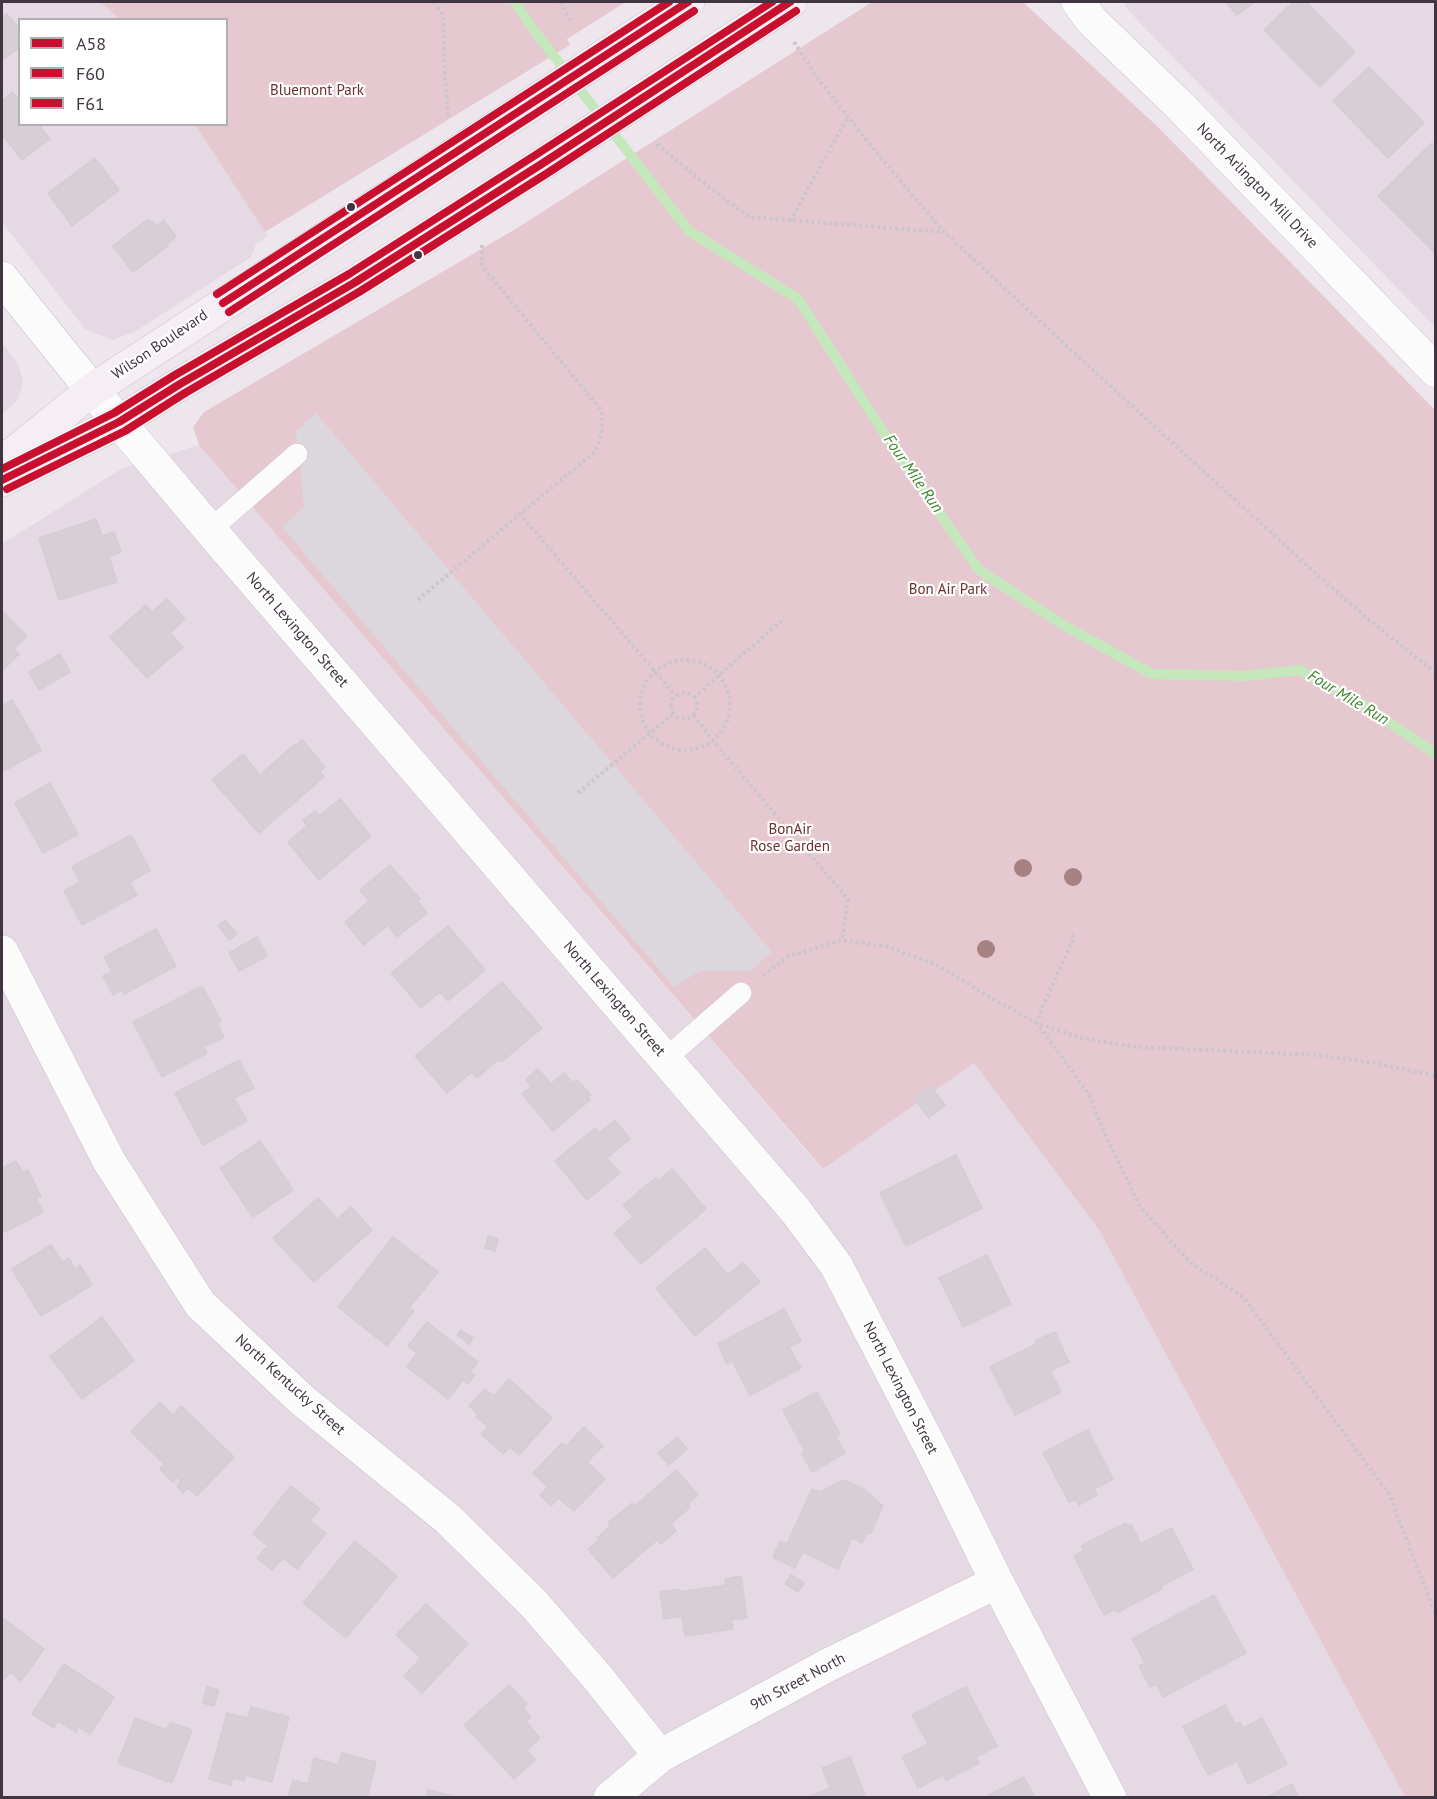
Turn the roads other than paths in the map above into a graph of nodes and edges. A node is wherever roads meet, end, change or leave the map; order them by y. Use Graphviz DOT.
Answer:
graph roads {
  1 [pos="688,2"];
  2 [pos="790,2"];
  3 [pos="1078,2"];
  4 [pos="2,278"];
  5 [pos="1436,371"];
  6 [pos="92,390"];
  7 [pos="119,422"];
  8 [pos="297,454"];
  9 [pos="2,463"];
  10 [pos="2,480"];
  11 [pos="210,530"];
  12 [pos="2,952"];
  13 [pos="741,993"];
  14 [pos="665,1059"];
  15 [pos="997,1582"];
  16 [pos="660,1756"];
  17 [pos="609,1797"];
  18 [pos="1110,1797"];
  1 -- 6 [label="main road, Wilson Boulevard, bridge"];
  2 -- 7 [label="main road, bridge"];
  3 -- 5 [label="street, North Arlington Mill Drive"];
  4 -- 6 [label="street, North Lexington Street"];
  6 -- 7 [label="street, North Lexington Street"];
  6 -- 9 [label="main road, Wilson Boulevard"];
  7 -- 10 [label="main road"];
  7 -- 11 [label="street, North Lexington Street"];
  8 -- 11 [label="lane"];
  11 -- 14 [label="street, North Lexington Street"];
  12 -- 16 [label="street, North Kentucky Street"];
  13 -- 14 [label="lane"];
  14 -- 15 [label="street, North Lexington Street"];
  15 -- 16 [label="street, 9th Street North"];
  15 -- 18 [label="street, North Lexington Street"];
  16 -- 17 [label="street, 9th Street North"];
}
